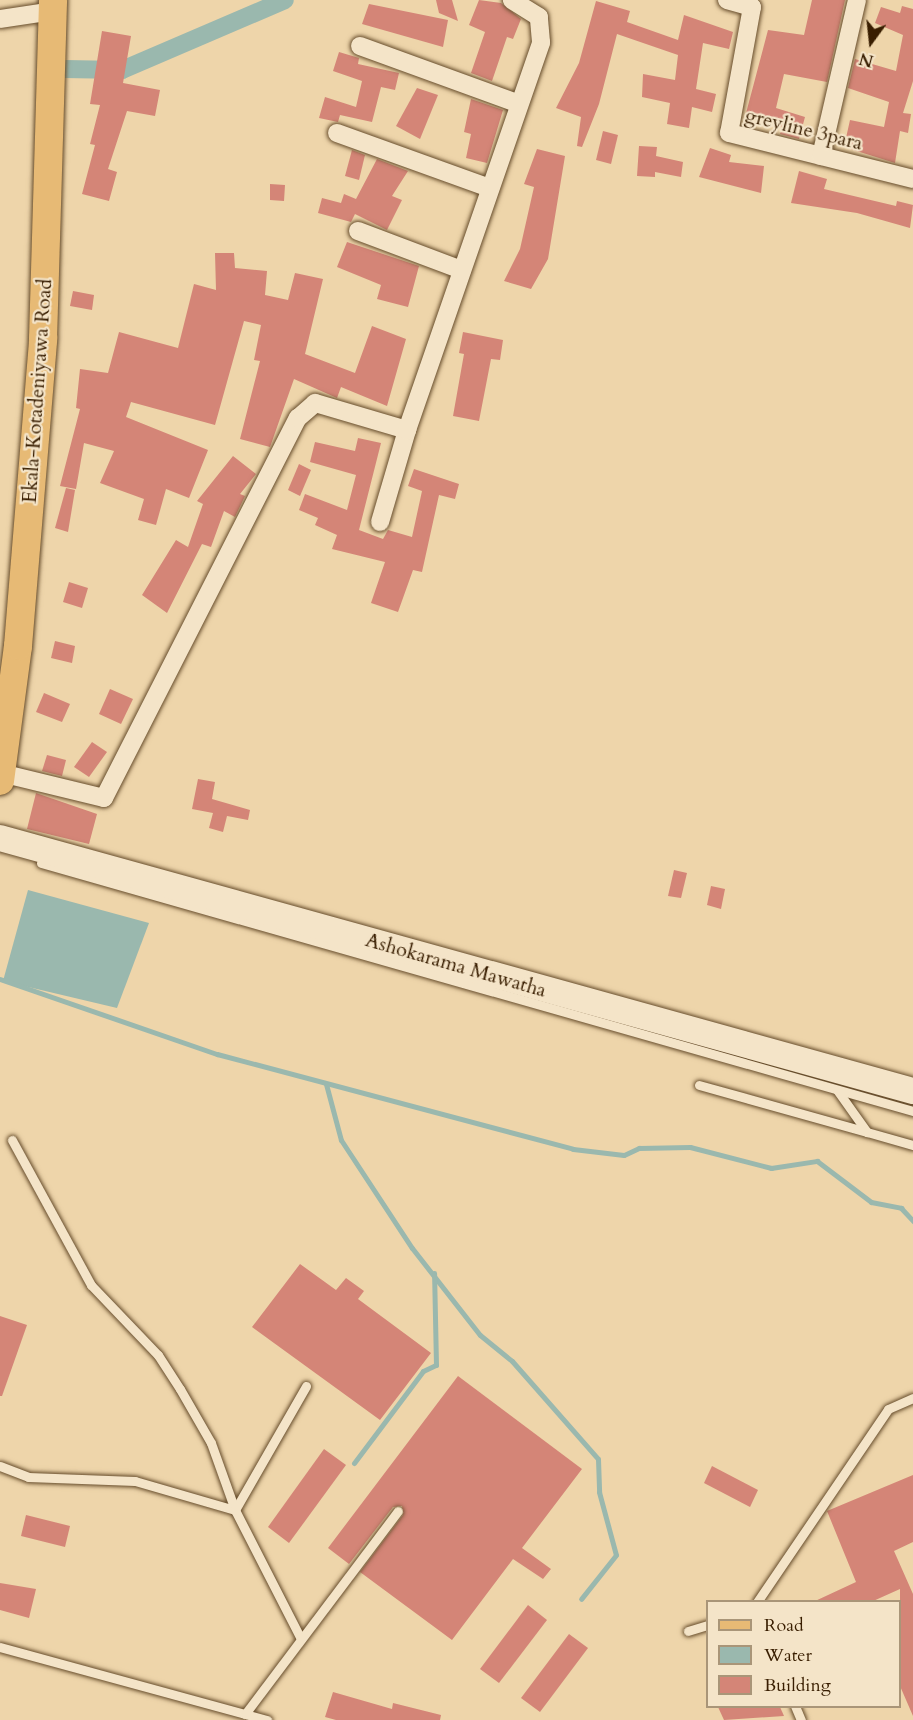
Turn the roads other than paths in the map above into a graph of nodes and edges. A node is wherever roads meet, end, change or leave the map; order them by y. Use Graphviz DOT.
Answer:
graph roads {
  1 [pos="512,0"];
  2 [pos="728,0"];
  3 [pos="857,0"];
  4 [pos="753,4"];
  5 [pos="53,6"];
  6 [pos="0,19"];
  7 [pos="360,46"];
  8 [pos="519,104"];
  9 [pos="337,133"];
  10 [pos="821,156"];
  11 [pos="913,180"];
  12 [pos="490,188"];
  13 [pos="358,231"];
  14 [pos="462,270"];
  15 [pos="406,430"];
  16 [pos="381,522"];
  17 [pos="1,777"];
  18 [pos="0,838"];
  19 [pos="27,859"];
  20 [pos="699,1085"];
  21 [pos="837,1090"];
  22 [pos="913,1091"];
  23 [pos="913,1111"];
  24 [pos="867,1132"];
  25 [pos="12,1140"];
  26 [pos="913,1144"];
  27 [pos="306,1386"];
  28 [pos="913,1398"];
  29 [pos="0,1466"];
  30 [pos="235,1510"];
  31 [pos="398,1511"];
  32 [pos="759,1600"];
  33 [pos="706,1626"];
  34 [pos="688,1631"];
  35 [pos="301,1639"];
  36 [pos="0,1647"];
  37 [pos="245,1714"];
  38 [pos="267,1720"];
  1 -- 8 [label="street"];
  2 -- 4 [label="street, greyline 3para"];
  3 -- 10 [label="street"];
  4 -- 10 [label="street, greyline 3para"];
  5 -- 6 [label="street"];
  5 -- 17 [label="main road, Ekala-Kotadeniyawa Road"];
  7 -- 8 [label="street"];
  8 -- 12 [label="street"];
  9 -- 12 [label="street"];
  10 -- 11 [label="street, greyline 3para"];
  12 -- 14 [label="street"];
  13 -- 14 [label="street"];
  14 -- 15 [label="street"];
  15 -- 16 [label="street"];
  15 -- 17 [label="street"];
  18 -- 22 [label="street, Ashokarama Mawatha"];
  19 -- 21 [label="lane"];
  20 -- 24 [label="lane"];
  21 -- 23 [label="lane"];
  21 -- 24 [label="lane"];
  24 -- 26 [label="lane"];
  25 -- 30 [label="lane"];
  27 -- 30 [label="lane"];
  28 -- 32 [label="lane"];
  29 -- 30 [label="lane"];
  30 -- 35 [label="lane"];
  31 -- 35 [label="lane"];
  33 -- 34 [label="lane"];
  35 -- 37 [label="lane"];
  36 -- 37 [label="lane"];
  37 -- 38 [label="lane"];
}
